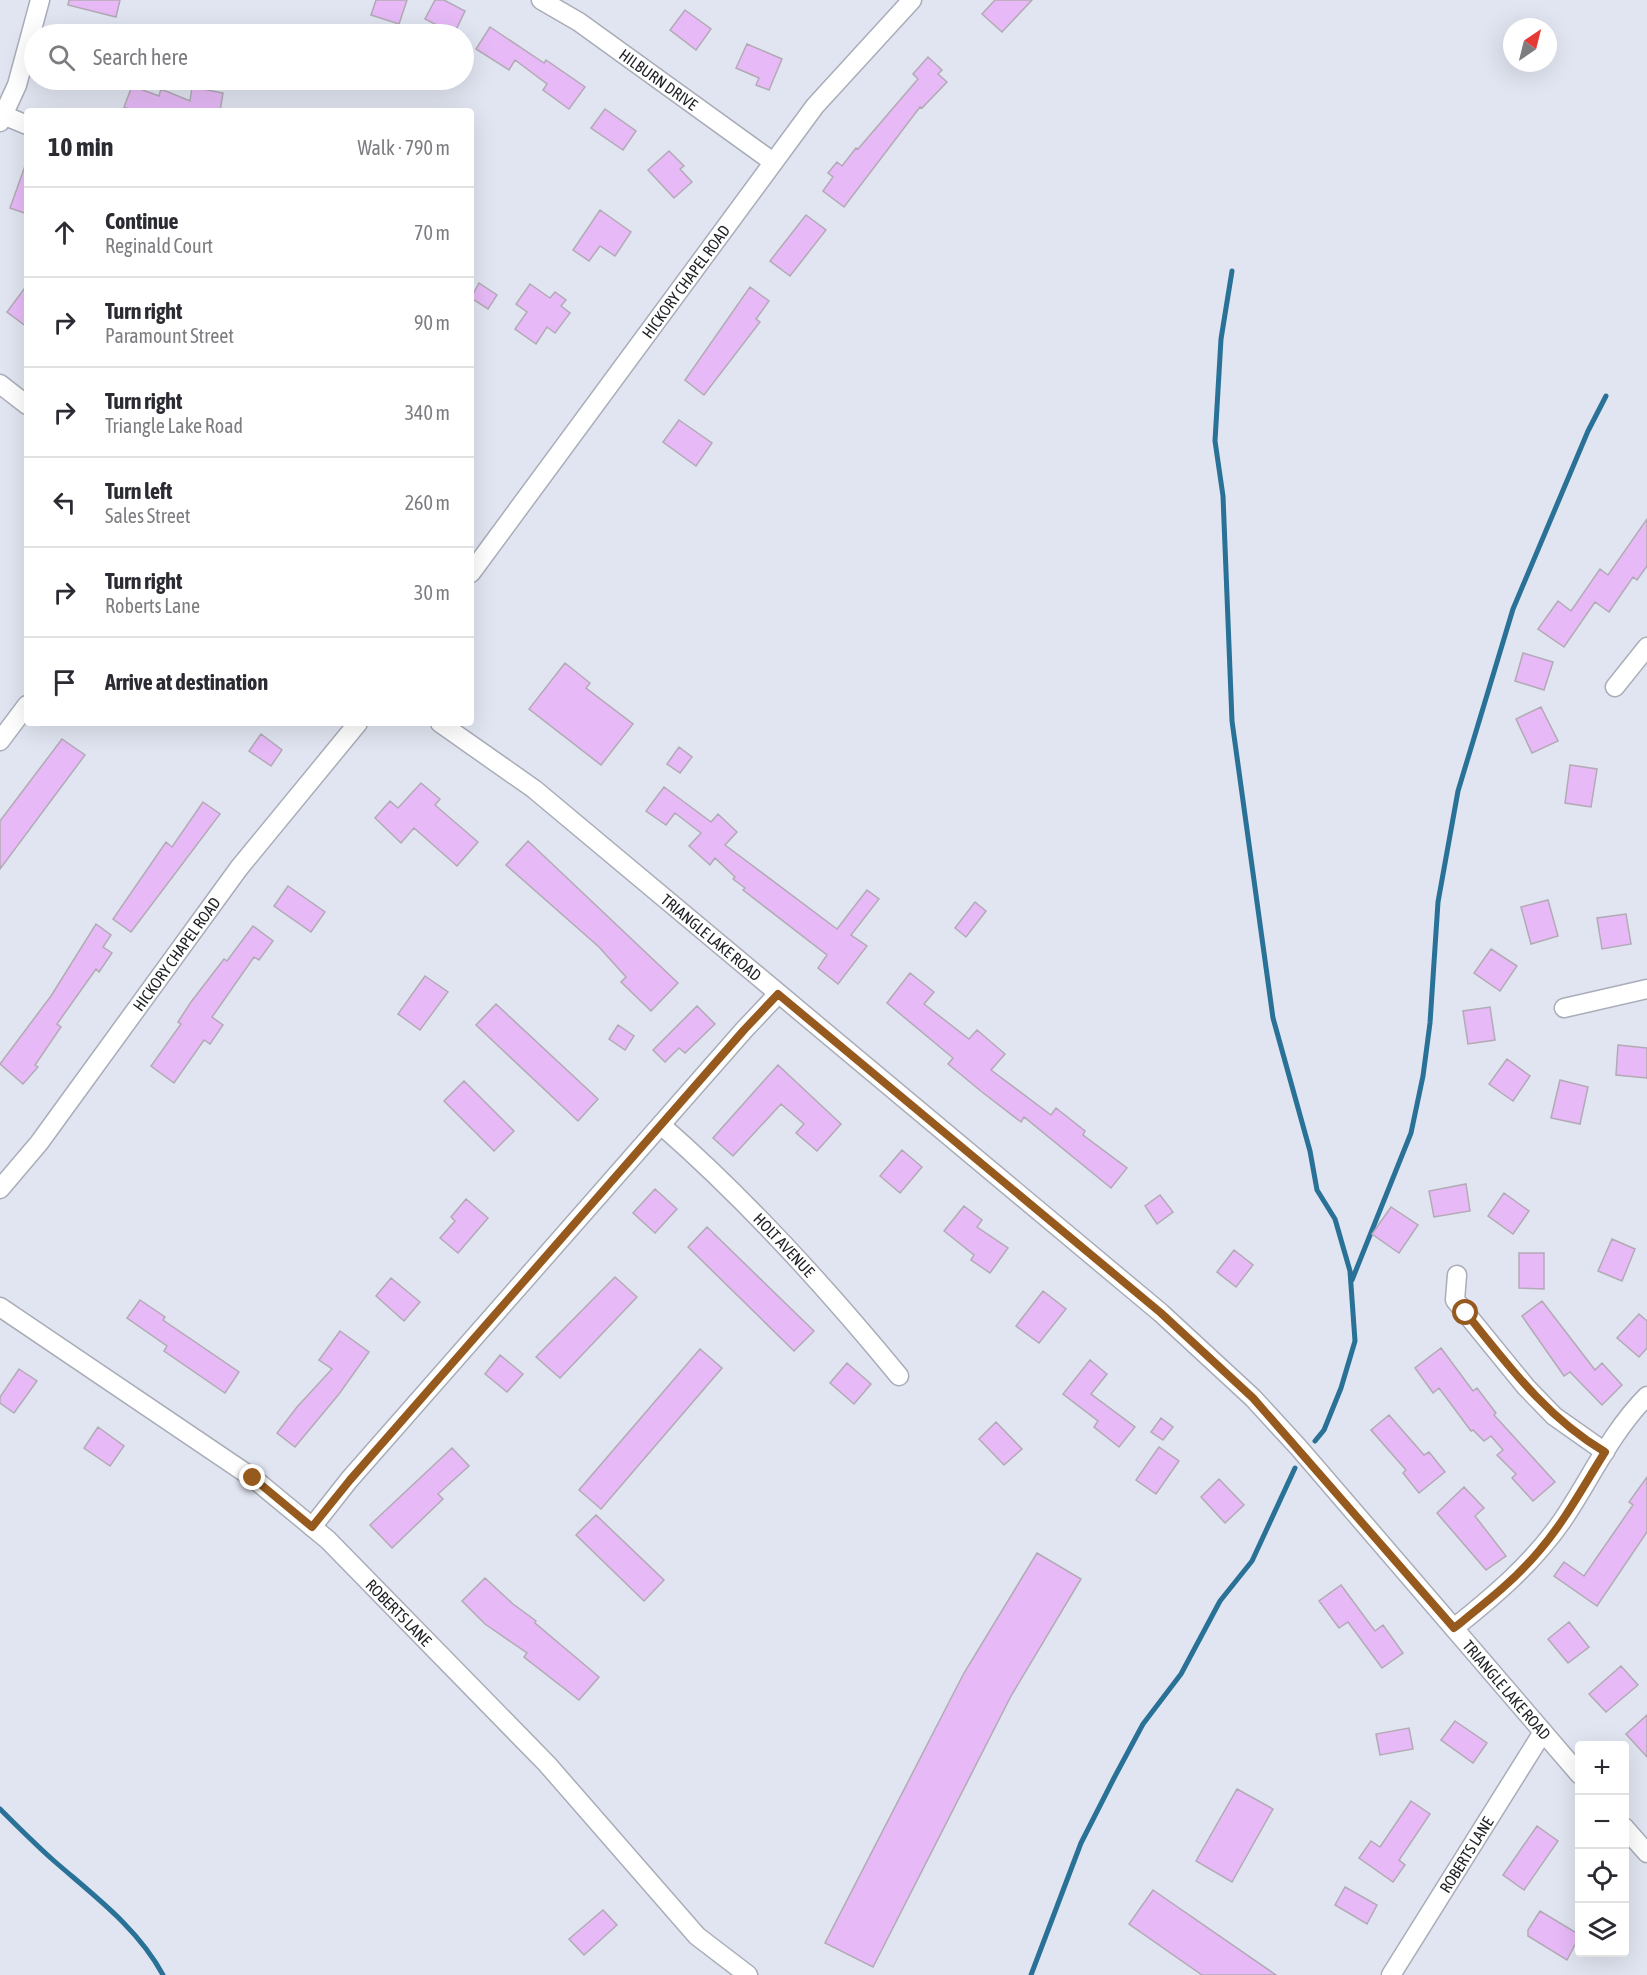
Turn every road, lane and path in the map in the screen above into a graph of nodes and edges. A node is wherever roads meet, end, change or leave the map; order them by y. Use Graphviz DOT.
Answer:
graph roads {
  1 [pos="40,0"];
  2 [pos="542,0"];
  3 [pos="912,0"];
  4 [pos="34,24"];
  5 [pos="24,59"];
  6 [pos="2,119"];
  7 [pos="24,124"];
  8 [pos="773,162"];
  9 [pos="0,384"];
  10 [pos="24,403"];
  11 [pos="474,569"];
  12 [pos="1647,647"];
  13 [pos="1615,687"];
  14 [pos="24,709"];
  15 [pos="356,726"];
  16 [pos="444,726"];
  17 [pos="0,741"];
  18 [pos="1647,989"];
  19 [pos="778,994"];
  20 [pos="1564,1008"];
  21 [pos="661,1125"];
  22 [pos="0,1189"];
  23 [pos="1457,1275"];
  24 [pos="0,1307"];
  25 [pos="899,1376"];
  26 [pos="1647,1396"];
  27 [pos="1605,1452"];
  28 [pos="312,1527"];
  29 [pos="1454,1628"];
  30 [pos="1543,1732"];
  31 [pos="1575,1769"];
  32 [pos="1629,1833"];
  33 [pos="1647,1853"];
  34 [pos="748,1975"];
  35 [pos="1391,1975"];
  1 -- 4 [label="street"];
  2 -- 8 [label="street, HILBURN DRIVE"];
  3 -- 8 [label="street, HICKORY CHAPEL ROAD"];
  5 -- 6 [label="street"];
  6 -- 7 [label="street"];
  8 -- 11 [label="street, HICKORY CHAPEL ROAD"];
  9 -- 10 [label="street"];
  12 -- 13 [label="street"];
  14 -- 17 [label="street"];
  15 -- 22 [label="street, HICKORY CHAPEL ROAD"];
  16 -- 19 [label="street, TRIANGLE LAKE ROAD"];
  18 -- 20 [label="street"];
  19 -- 21 [label="street"];
  19 -- 29 [label="street, TRIANGLE LAKE ROAD"];
  21 -- 25 [label="street, HOLT AVENUE"];
  21 -- 28 [label="street"];
  23 -- 27 [label="street"];
  24 -- 28 [label="street, ROBERTS LANE"];
  26 -- 27 [label="street"];
  27 -- 29 [label="street"];
  28 -- 34 [label="street, ROBERTS LANE"];
  29 -- 30 [label="street, TRIANGLE LAKE ROAD"];
  30 -- 31 [label="street, TRIANGLE LAKE ROAD"];
  30 -- 35 [label="street, ROBERTS LANE"];
  32 -- 33 [label="street"];
}
